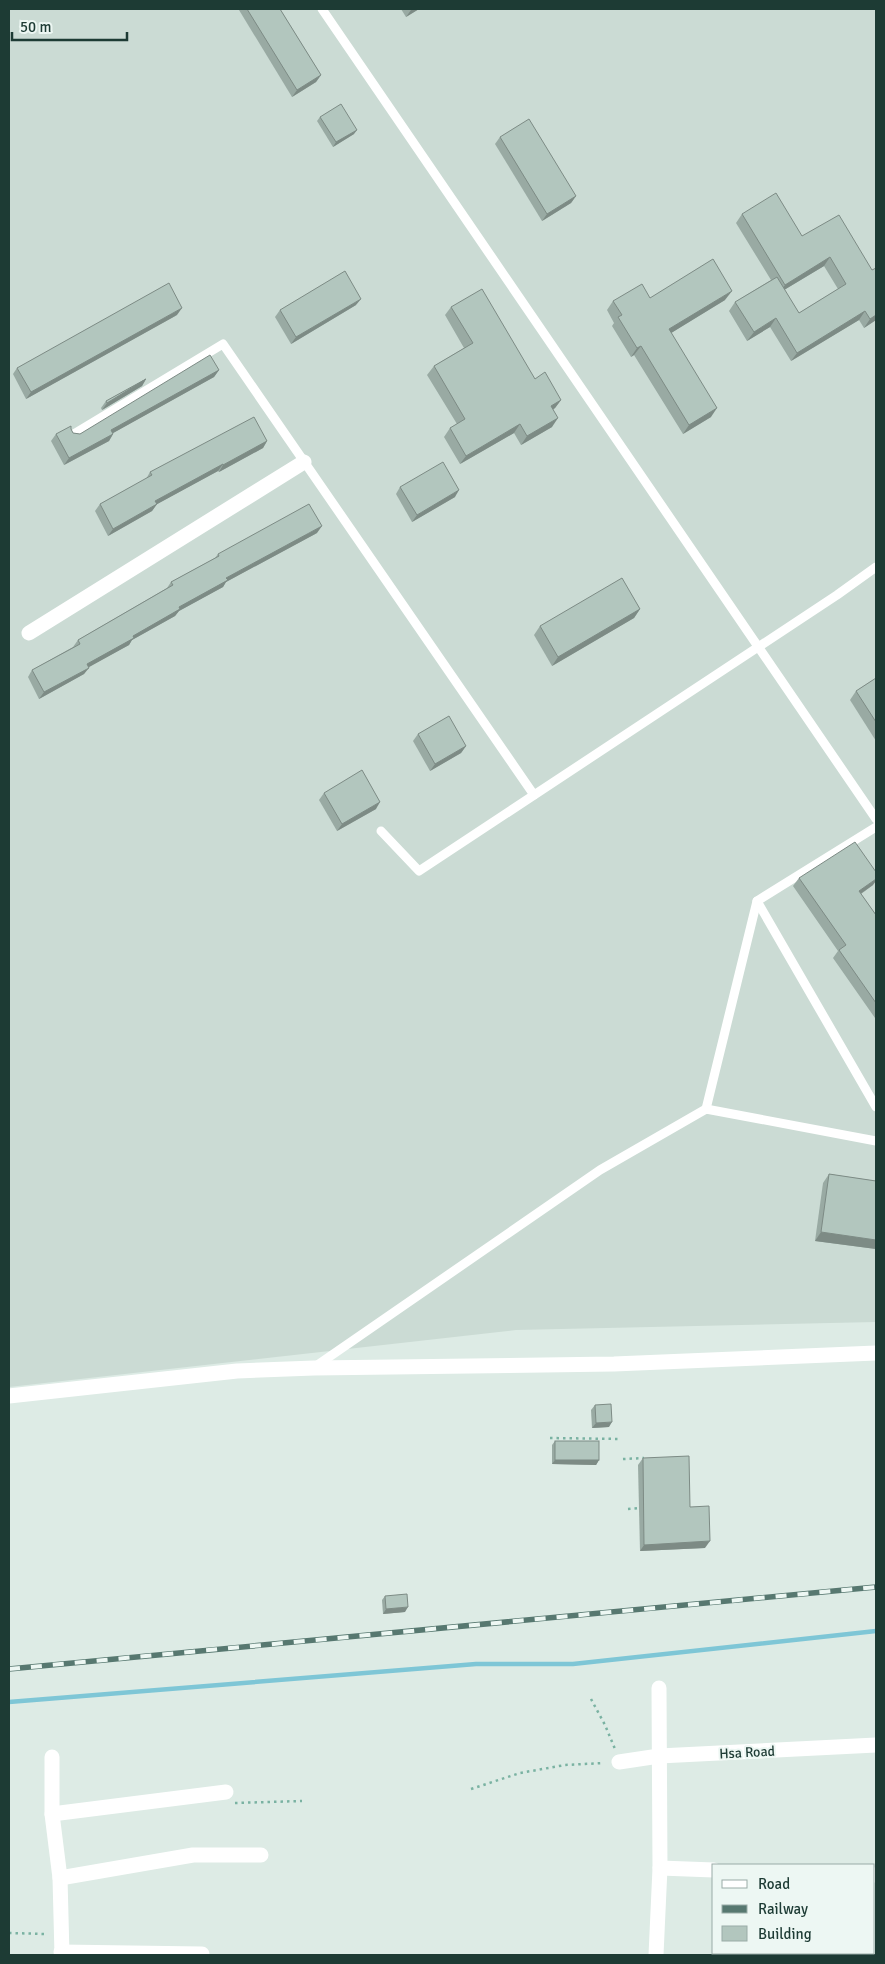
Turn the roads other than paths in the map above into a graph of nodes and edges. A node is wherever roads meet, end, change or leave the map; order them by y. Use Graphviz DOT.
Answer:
graph roads {
  1 [pos="322,9"];
  2 [pos="72,434"];
  3 [pos="304,462"];
  4 [pos="876,567"];
  5 [pos="29,633"];
  6 [pos="758,648"];
  7 [pos="534,795"];
  8 [pos="876,819"];
  9 [pos="876,827"];
  10 [pos="381,830"];
  11 [pos="757,901"];
  12 [pos="876,1107"];
  13 [pos="706,1109"];
  14 [pos="876,1140"];
  15 [pos="876,1353"];
  16 [pos="314,1368"];
  17 [pos="9,1396"];
  18 [pos="659,1688"];
  19 [pos="876,1745"];
  20 [pos="659,1756"];
  21 [pos="52,1757"];
  22 [pos="618,1762"];
  23 [pos="226,1792"];
  24 [pos="52,1814"];
  25 [pos="261,1855"];
  26 [pos="660,1868"];
  27 [pos="712,1870"];
  28 [pos="60,1878"];
  29 [pos="62,1954"];
  30 [pos="202,1954"];
  31 [pos="656,1955"];
  1 -- 6 [label="lane"];
  2 -- 3 [label="lane"];
  3 -- 5 [label="street"];
  3 -- 7 [label="lane"];
  4 -- 6 [label="lane"];
  6 -- 7 [label="lane"];
  6 -- 8 [label="lane"];
  7 -- 10 [label="lane"];
  9 -- 11 [label="lane"];
  11 -- 12 [label="lane"];
  11 -- 13 [label="lane"];
  13 -- 14 [label="lane"];
  13 -- 16 [label="lane"];
  15 -- 16 [label="street"];
  16 -- 17 [label="street"];
  18 -- 20 [label="street"];
  19 -- 20 [label="street, Hsa Road"];
  20 -- 22 [label="street, Hsa Road"];
  20 -- 26 [label="street"];
  21 -- 24 [label="street"];
  23 -- 24 [label="street"];
  24 -- 28 [label="street"];
  25 -- 28 [label="street"];
  26 -- 27 [label="street"];
  26 -- 31 [label="street"];
  28 -- 29 [label="street"];
  29 -- 30 [label="street"];
}
